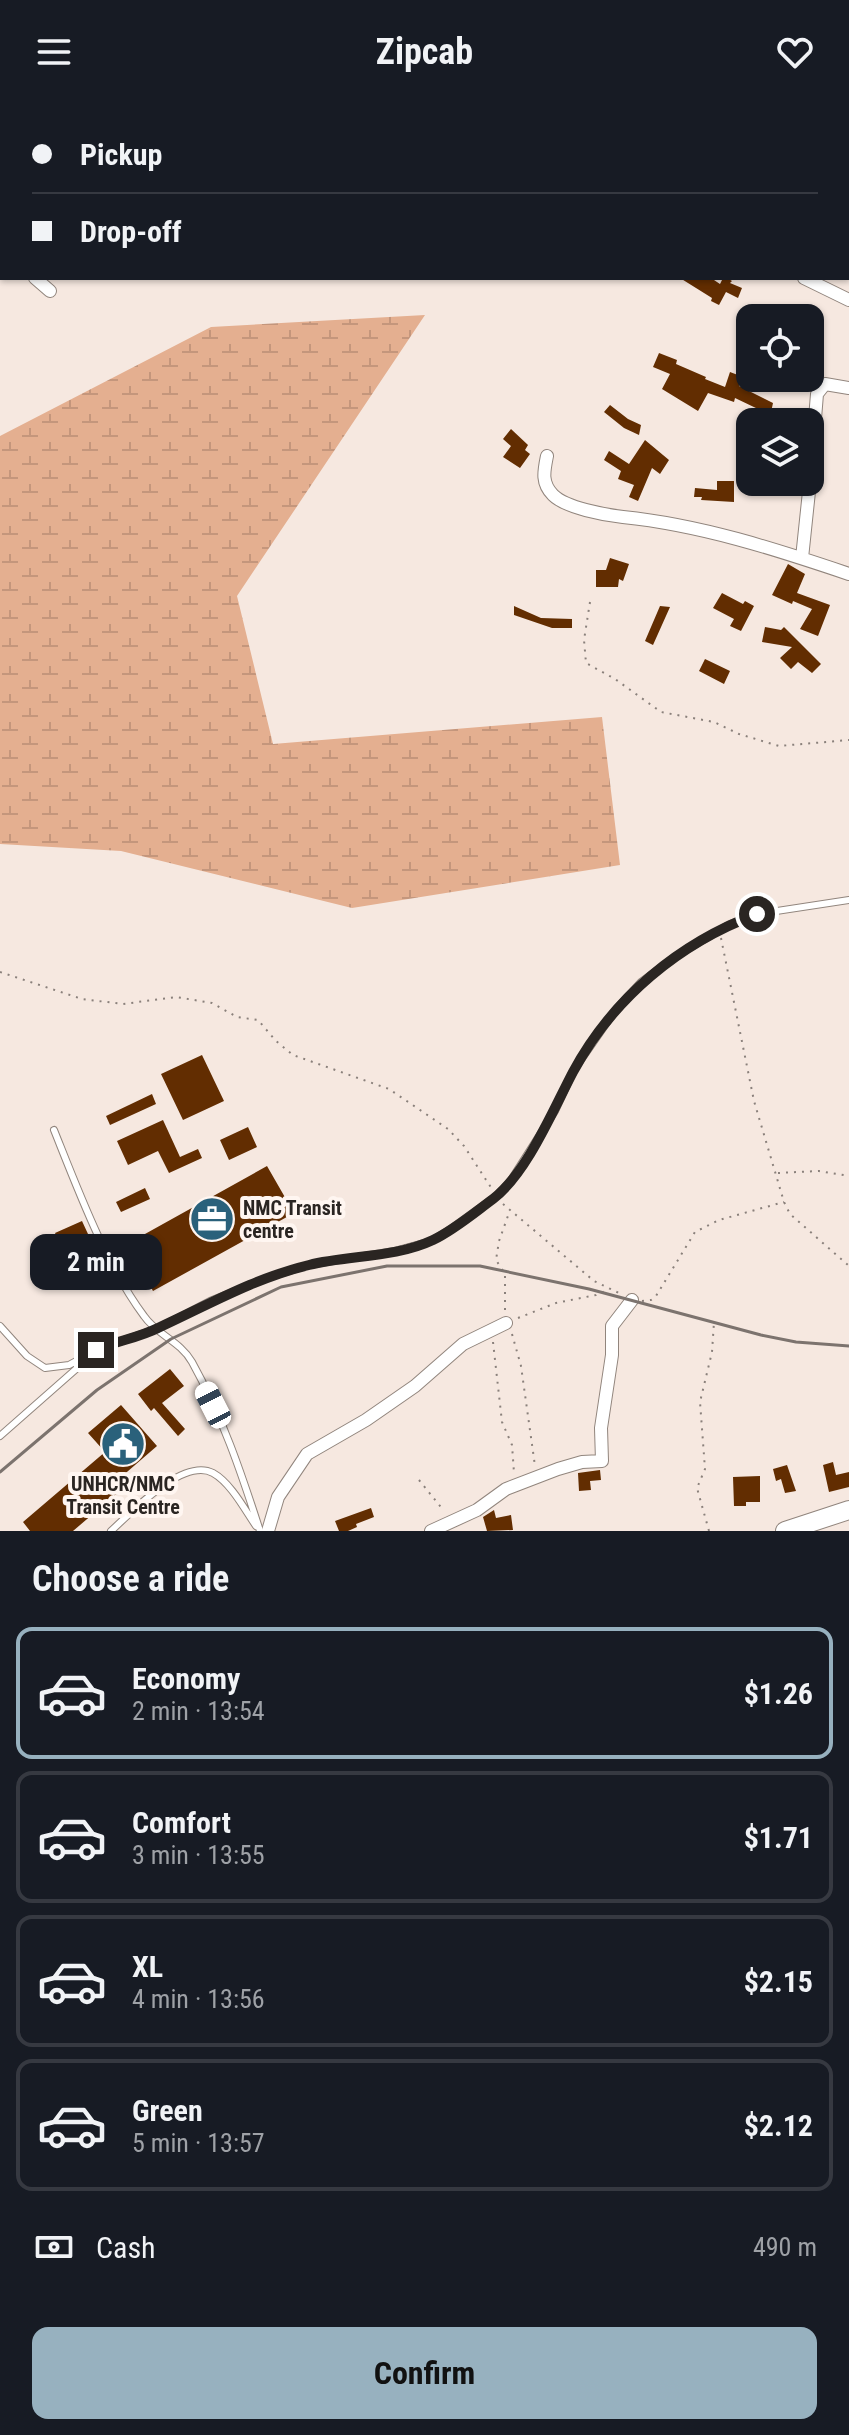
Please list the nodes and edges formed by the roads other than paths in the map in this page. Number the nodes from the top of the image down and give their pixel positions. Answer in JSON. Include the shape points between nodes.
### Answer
{"nodes":[{"id":1,"x":37,"y":280,"type":"edge"},
{"id":2,"x":808,"y":280,"type":"edge"},
{"id":3,"x":50,"y":291,"type":"dead end"},
{"id":4,"x":849,"y":300,"type":"edge"},
{"id":5,"x":849,"y":388,"type":"edge"},
{"id":6,"x":816,"y":408,"type":"edge"},
{"id":7,"x":547,"y":456,"type":"dead end"},
{"id":8,"x":808,"y":496,"type":"edge"},
{"id":9,"x":802,"y":558,"type":"junction"},
{"id":10,"x":849,"y":574,"type":"edge"},
{"id":11,"x":849,"y":900,"type":"edge"},
{"id":12,"x":54,"y":1130,"type":"dead end"},
{"id":13,"x":632,"y":1300,"type":"road end"},
{"id":14,"x":506,"y":1323,"type":"road end"},
{"id":15,"x":0,"y":1326,"type":"edge"},
{"id":16,"x":156,"y":1329,"type":"junction"},
{"id":17,"x":96,"y":1350,"type":"junction"},
{"id":18,"x":0,"y":1436,"type":"edge"},
{"id":19,"x":849,"y":1510,"type":"edge"},
{"id":20,"x":111,"y":1531,"type":"edge"},
{"id":21,"x":259,"y":1531,"type":"edge"},
{"id":22,"x":268,"y":1531,"type":"edge"},
{"id":23,"x":431,"y":1531,"type":"edge"},
{"id":24,"x":785,"y":1531,"type":"edge"}],
"edges":[{"from":1,"to":3,"type":"street"},
{"from":2,"to":4,"type":"street"},
{"from":5,"to":6,"type":"street","via":[[825,384]]},
{"from":7,"to":9,"type":"street","via":[[544,482],[566,503],[749,541]]},
{"from":8,"to":9,"type":"street"},
{"from":9,"to":10,"type":"street"},
{"from":11,"to":16,"type":"lane","via":[[757,914],[719,929],[641,982],[574,1070],[511,1180],[431,1241],[267,1278]]},
{"from":12,"to":16,"type":"lane","via":[[119,1274]]},
{"from":13,"to":23,"type":"street","via":[[612,1326],[602,1461],[582,1462],[536,1478]]},
{"from":14,"to":22,"type":"street","via":[[463,1344],[415,1386],[307,1454],[278,1497]]},
{"from":15,"to":17,"type":"lane","via":[[45,1368],[69,1365]]},
{"from":16,"to":17,"type":"lane"},
{"from":16,"to":21,"type":"lane","via":[[190,1359],[230,1440]]},
{"from":17,"to":18,"type":"lane"},
{"from":19,"to":24,"type":"main road"},
{"from":20,"to":21,"type":"lane","via":[[156,1492],[196,1470],[222,1480]]}]}
